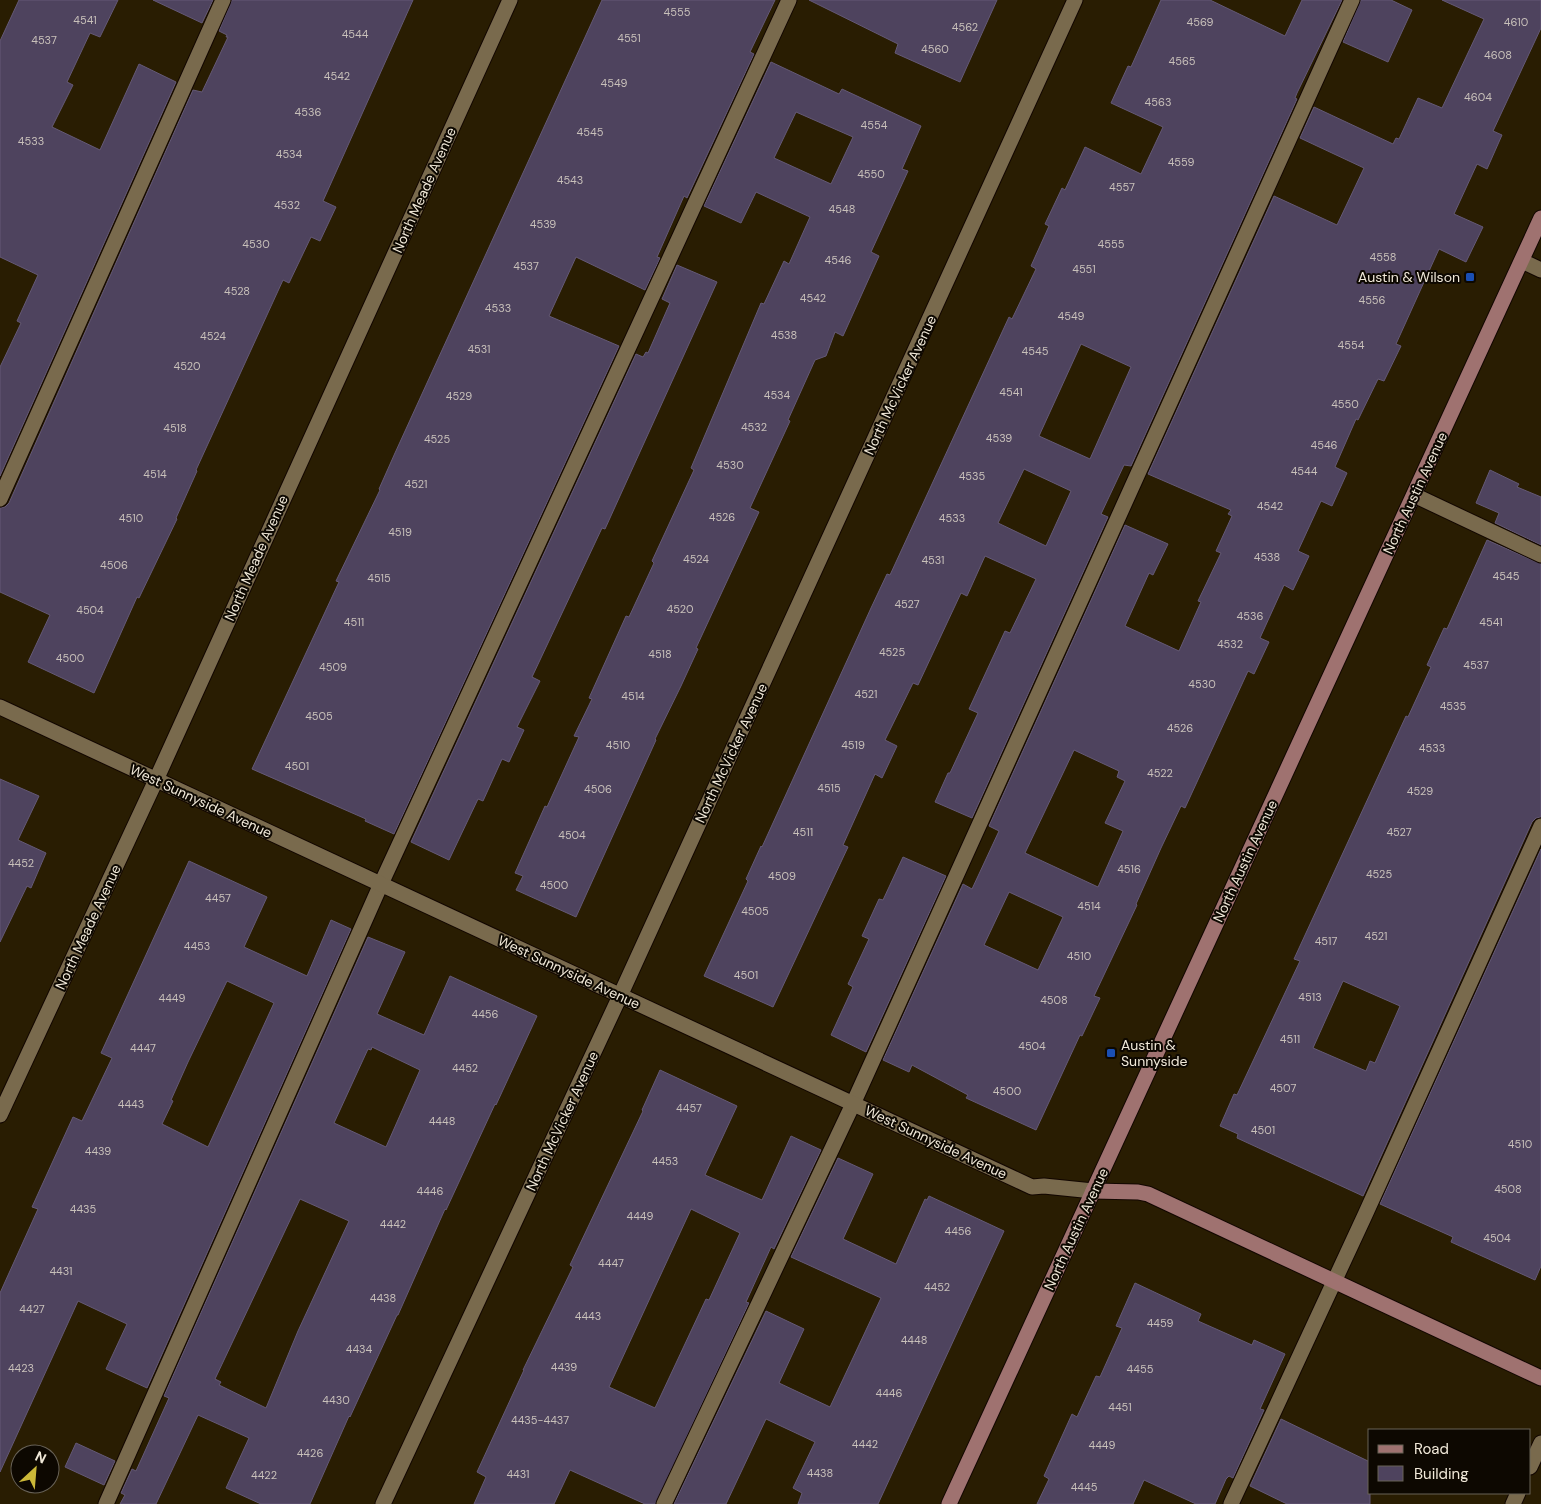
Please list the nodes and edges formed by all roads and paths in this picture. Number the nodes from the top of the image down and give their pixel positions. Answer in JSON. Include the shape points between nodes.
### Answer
{"nodes":[{"id":1,"x":223,"y":0,"type":"edge"},
{"id":2,"x":510,"y":0,"type":"edge"},
{"id":3,"x":788,"y":0,"type":"edge"},
{"id":4,"x":1075,"y":0,"type":"edge"},
{"id":5,"x":1352,"y":0,"type":"edge"},
{"id":6,"x":1541,"y":218,"type":"edge"},
{"id":7,"x":1522,"y":261,"type":"junction"},
{"id":8,"x":1541,"y":270,"type":"edge"},
{"id":9,"x":1414,"y":495,"type":"junction"},
{"id":10,"x":0,"y":499,"type":"edge"},
{"id":11,"x":1541,"y":555,"type":"edge"},
{"id":12,"x":0,"y":708,"type":"edge"},
{"id":13,"x":156,"y":780,"type":"junction"},
{"id":14,"x":1541,"y":826,"type":"edge"},
{"id":15,"x":381,"y":884,"type":"junction"},
{"id":16,"x":620,"y":996,"type":"junction"},
{"id":17,"x":853,"y":1104,"type":"junction"},
{"id":18,"x":0,"y":1115,"type":"edge"},
{"id":19,"x":1093,"y":1191,"type":"junction"},
{"id":20,"x":1334,"y":1281,"type":"junction"},
{"id":21,"x":1541,"y":1378,"type":"edge"},
{"id":22,"x":1541,"y":1443,"type":"edge"},
{"id":23,"x":1531,"y":1465,"type":"edge"},
{"id":24,"x":106,"y":1504,"type":"edge"},
{"id":25,"x":383,"y":1504,"type":"edge"},
{"id":26,"x":664,"y":1504,"type":"edge"},
{"id":27,"x":949,"y":1504,"type":"edge"},
{"id":28,"x":1231,"y":1504,"type":"edge"}],
"edges":[{"from":1,"to":10,"type":"street"},
{"from":2,"to":13,"type":"street","name":"North Meade Avenue"},
{"from":3,"to":15,"type":"street"},
{"from":4,"to":16,"type":"street","name":"North McVicker Avenue"},
{"from":5,"to":17,"type":"street"},
{"from":6,"to":7,"type":"street","name":"North Austin Avenue"},
{"from":7,"to":8,"type":"street"},
{"from":7,"to":9,"type":"street","name":"North Austin Avenue"},
{"from":9,"to":11,"type":"street"},
{"from":9,"to":19,"type":"street","name":"North Austin Avenue"},
{"from":12,"to":13,"type":"street","name":"West Sunnyside Avenue"},
{"from":13,"to":15,"type":"street","name":"West Sunnyside Avenue"},
{"from":13,"to":18,"type":"street","name":"North Meade Avenue"},
{"from":14,"to":20,"type":"street"},
{"from":15,"to":16,"type":"street","name":"West Sunnyside Avenue"},
{"from":15,"to":24,"type":"street"},
{"from":16,"to":17,"type":"street","name":"West Sunnyside Avenue"},
{"from":16,"to":25,"type":"street","name":"North McVicker Avenue"},
{"from":17,"to":19,"type":"street","name":"West Sunnyside Avenue","via":[[1032,1187]]},
{"from":17,"to":26,"type":"street"},
{"from":19,"to":20,"type":"street","name":"West Sunnyside Avenue","via":[[1148,1194]]},
{"from":19,"to":27,"type":"street","name":"North Austin Avenue"},
{"from":20,"to":21,"type":"street","name":"West Sunnyside Avenue"},
{"from":20,"to":28,"type":"street"},
{"from":22,"to":23,"type":"street"}]}
